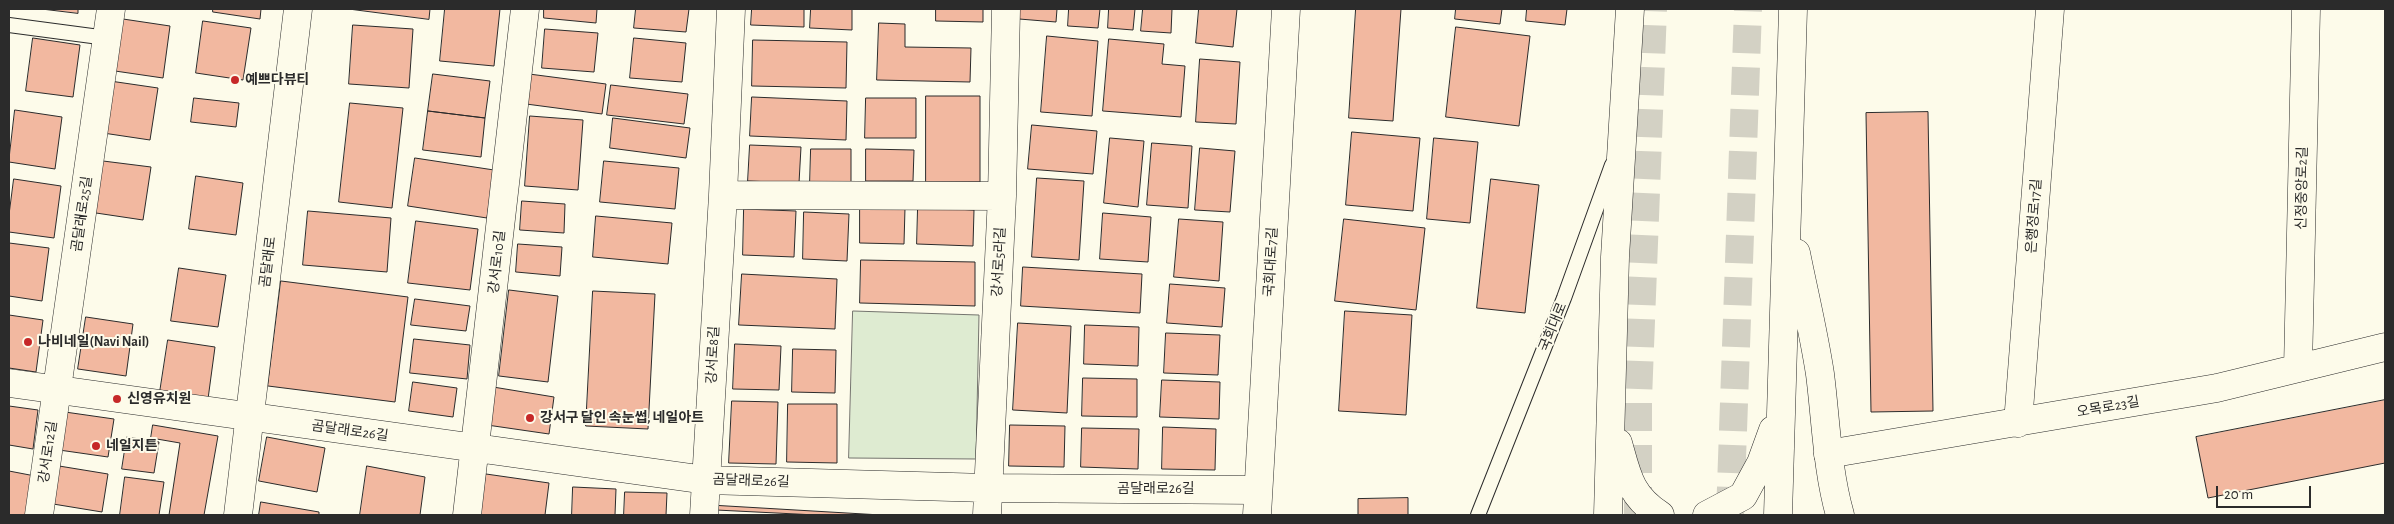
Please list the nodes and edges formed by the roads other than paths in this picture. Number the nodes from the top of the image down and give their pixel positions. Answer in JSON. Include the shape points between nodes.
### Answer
{"nodes":[{"id":1,"x":111,"y":9,"type":"edge"},
{"id":2,"x":298,"y":9,"type":"edge"},
{"id":3,"x":525,"y":9,"type":"edge"},
{"id":4,"x":731,"y":9,"type":"edge"},
{"id":5,"x":1006,"y":9,"type":"edge"},
{"id":6,"x":1286,"y":9,"type":"edge"},
{"id":7,"x":1630,"y":9,"type":"edge"},
{"id":8,"x":1793,"y":9,"type":"edge"},
{"id":9,"x":2050,"y":9,"type":"edge"},
{"id":10,"x":2306,"y":9,"type":"edge"},
{"id":11,"x":9,"y":25,"type":"edge"},
{"id":12,"x":106,"y":38,"type":"junction"},
{"id":13,"x":1622,"y":136,"type":"junction"},
{"id":14,"x":723,"y":195,"type":"junction"},
{"id":15,"x":1002,"y":196,"type":"junction"},
{"id":16,"x":1786,"y":202,"type":"junction"},
{"id":17,"x":2385,"y":347,"type":"edge"},
{"id":18,"x":2298,"y":368,"type":"junction"},
{"id":19,"x":9,"y":383,"type":"edge"},
{"id":20,"x":57,"y":390,"type":"junction"},
{"id":21,"x":1781,"y":411,"type":"junction"},
{"id":22,"x":1611,"y":415,"type":"junction"},
{"id":23,"x":249,"y":417,"type":"junction"},
{"id":24,"x":2018,"y":423,"type":"junction"},
{"id":25,"x":476,"y":448,"type":"junction"},
{"id":26,"x":1828,"y":454,"type":"junction"},
{"id":27,"x":706,"y":480,"type":"junction"},
{"id":28,"x":987,"y":488,"type":"junction"},
{"id":29,"x":1257,"y":503,"type":"edge"},
{"id":30,"x":39,"y":515,"type":"edge"},
{"id":31,"x":238,"y":515,"type":"edge"},
{"id":32,"x":467,"y":515,"type":"edge"},
{"id":33,"x":704,"y":515,"type":"edge"},
{"id":34,"x":987,"y":515,"type":"edge"},
{"id":35,"x":1478,"y":515,"type":"edge"},
{"id":36,"x":1608,"y":515,"type":"edge"},
{"id":37,"x":1660,"y":515,"type":"edge"},
{"id":38,"x":1707,"y":515,"type":"edge"},
{"id":39,"x":1778,"y":515,"type":"edge"},
{"id":40,"x":1840,"y":515,"type":"edge"}],
"edges":[{"from":1,"to":12,"type":"street","name":"곰달래로25길"},
{"from":2,"to":23,"type":"street","name":"곰달래로"},
{"from":3,"to":25,"type":"street","name":"강서로10길"},
{"from":4,"to":14,"type":"street","name":"강서로8길"},
{"from":5,"to":15,"type":"street","name":"강서로5라길"},
{"from":6,"to":29,"type":"street","name":"국회대로7길"},
{"from":7,"to":13,"type":"street"},
{"from":8,"to":16,"type":"street"},
{"from":9,"to":24,"type":"street","name":"은행정로17길"},
{"from":10,"to":18,"type":"street","name":"신정중앙로2길"},
{"from":11,"to":12,"type":"lane"},
{"from":12,"to":20,"type":"street","name":"곰달래로25길"},
{"from":13,"to":22,"type":"street"},
{"from":13,"to":35,"type":"lane","name":"국회대로","via":[[1564,298]]},
{"from":14,"to":15,"type":"street"},
{"from":14,"to":27,"type":"street","name":"강서로8길"},
{"from":15,"to":28,"type":"street","name":"강서로5라길"},
{"from":16,"to":21,"type":"street"},
{"from":16,"to":26,"type":"street","via":[[1820,374]]},
{"from":17,"to":18,"type":"street","name":"오목로23길"},
{"from":18,"to":24,"type":"street","name":"오목로23길","via":[[2217,388]]},
{"from":19,"to":20,"type":"street"},
{"from":20,"to":23,"type":"street"},
{"from":20,"to":30,"type":"street","name":"강서로12길"},
{"from":21,"to":38,"type":"street","via":[[1761,463],[1743,496]]},
{"from":21,"to":39,"type":"street"},
{"from":22,"to":36,"type":"street"},
{"from":22,"to":37,"type":"street","via":[[1630,484],[1645,506]]},
{"from":23,"to":25,"type":"street","name":"곰달래로26길"},
{"from":23,"to":31,"type":"street","name":"곰달래로"},
{"from":24,"to":26,"type":"street","name":"오목로23길"},
{"from":25,"to":27,"type":"street","name":"곰달래로26길"},
{"from":25,"to":32,"type":"street","name":"강서로10길"},
{"from":26,"to":40,"type":"street"},
{"from":27,"to":28,"type":"street","name":"곰달래로26길"},
{"from":27,"to":33,"type":"street","name":"강서로8길"},
{"from":28,"to":29,"type":"street","name":"곰달래로26길"},
{"from":28,"to":34,"type":"street","name":"강서로5라길"}]}
